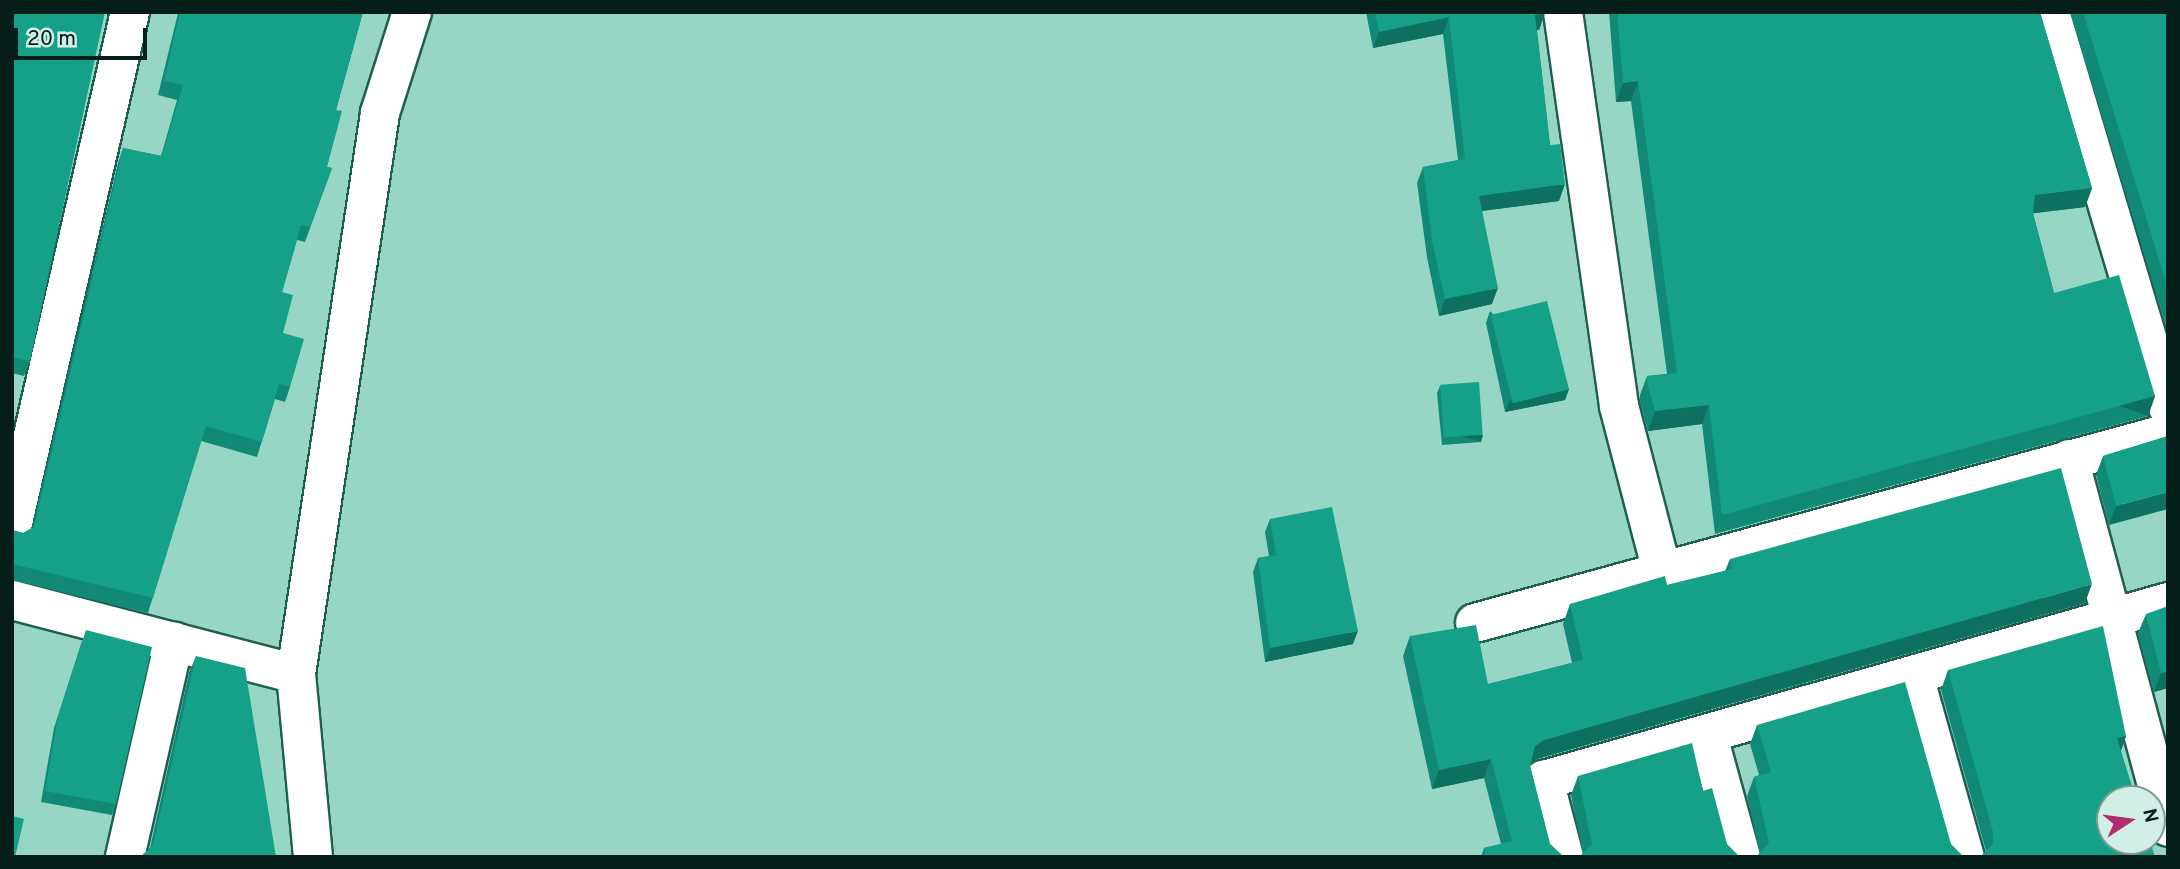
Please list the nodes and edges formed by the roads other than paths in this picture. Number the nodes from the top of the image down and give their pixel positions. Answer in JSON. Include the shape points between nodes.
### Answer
{"nodes":[{"id":1,"x":130,"y":12,"type":"edge"},
{"id":2,"x":412,"y":12,"type":"edge"},
{"id":3,"x":1563,"y":12,"type":"edge"},
{"id":4,"x":2050,"y":12,"type":"edge"},
{"id":5,"x":2168,"y":407,"type":"edge"},
{"id":6,"x":2168,"y":433,"type":"edge"},
{"id":7,"x":2069,"y":459,"type":"junction"},
{"id":8,"x":12,"y":527,"type":"edge"},
{"id":9,"x":1662,"y":570,"type":"junction"},
{"id":10,"x":12,"y":600,"type":"edge"},
{"id":11,"x":2168,"y":602,"type":"edge"},
{"id":12,"x":2108,"y":616,"type":"junction"},
{"id":13,"x":1475,"y":622,"type":"edge"},
{"id":14,"x":174,"y":642,"type":"junction"},
{"id":15,"x":296,"y":674,"type":"junction"},
{"id":16,"x":1914,"y":676,"type":"junction"},
{"id":17,"x":1708,"y":736,"type":"junction"},
{"id":18,"x":2168,"y":827,"type":"edge"},
{"id":19,"x":125,"y":857,"type":"edge"},
{"id":20,"x":313,"y":857,"type":"edge"},
{"id":21,"x":1564,"y":857,"type":"edge"},
{"id":22,"x":1741,"y":857,"type":"edge"},
{"id":23,"x":1965,"y":857,"type":"edge"}],
"edges":[{"from":1,"to":8,"type":"street"},
{"from":2,"to":15,"type":"street","via":[[380,113]]},
{"from":3,"to":9,"type":"street","via":[[1619,406]]},
{"from":4,"to":5,"type":"street"},
{"from":6,"to":7,"type":"street"},
{"from":7,"to":9,"type":"street"},
{"from":7,"to":12,"type":"street"},
{"from":9,"to":13,"type":"street"},
{"from":10,"to":14,"type":"street"},
{"from":11,"to":12,"type":"street"},
{"from":12,"to":16,"type":"street"},
{"from":12,"to":18,"type":"street"},
{"from":14,"to":15,"type":"street"},
{"from":14,"to":19,"type":"street"},
{"from":15,"to":20,"type":"street"},
{"from":16,"to":17,"type":"street"},
{"from":16,"to":23,"type":"street"},
{"from":17,"to":21,"type":"street","via":[[1544,780]]},
{"from":17,"to":22,"type":"street"}]}
